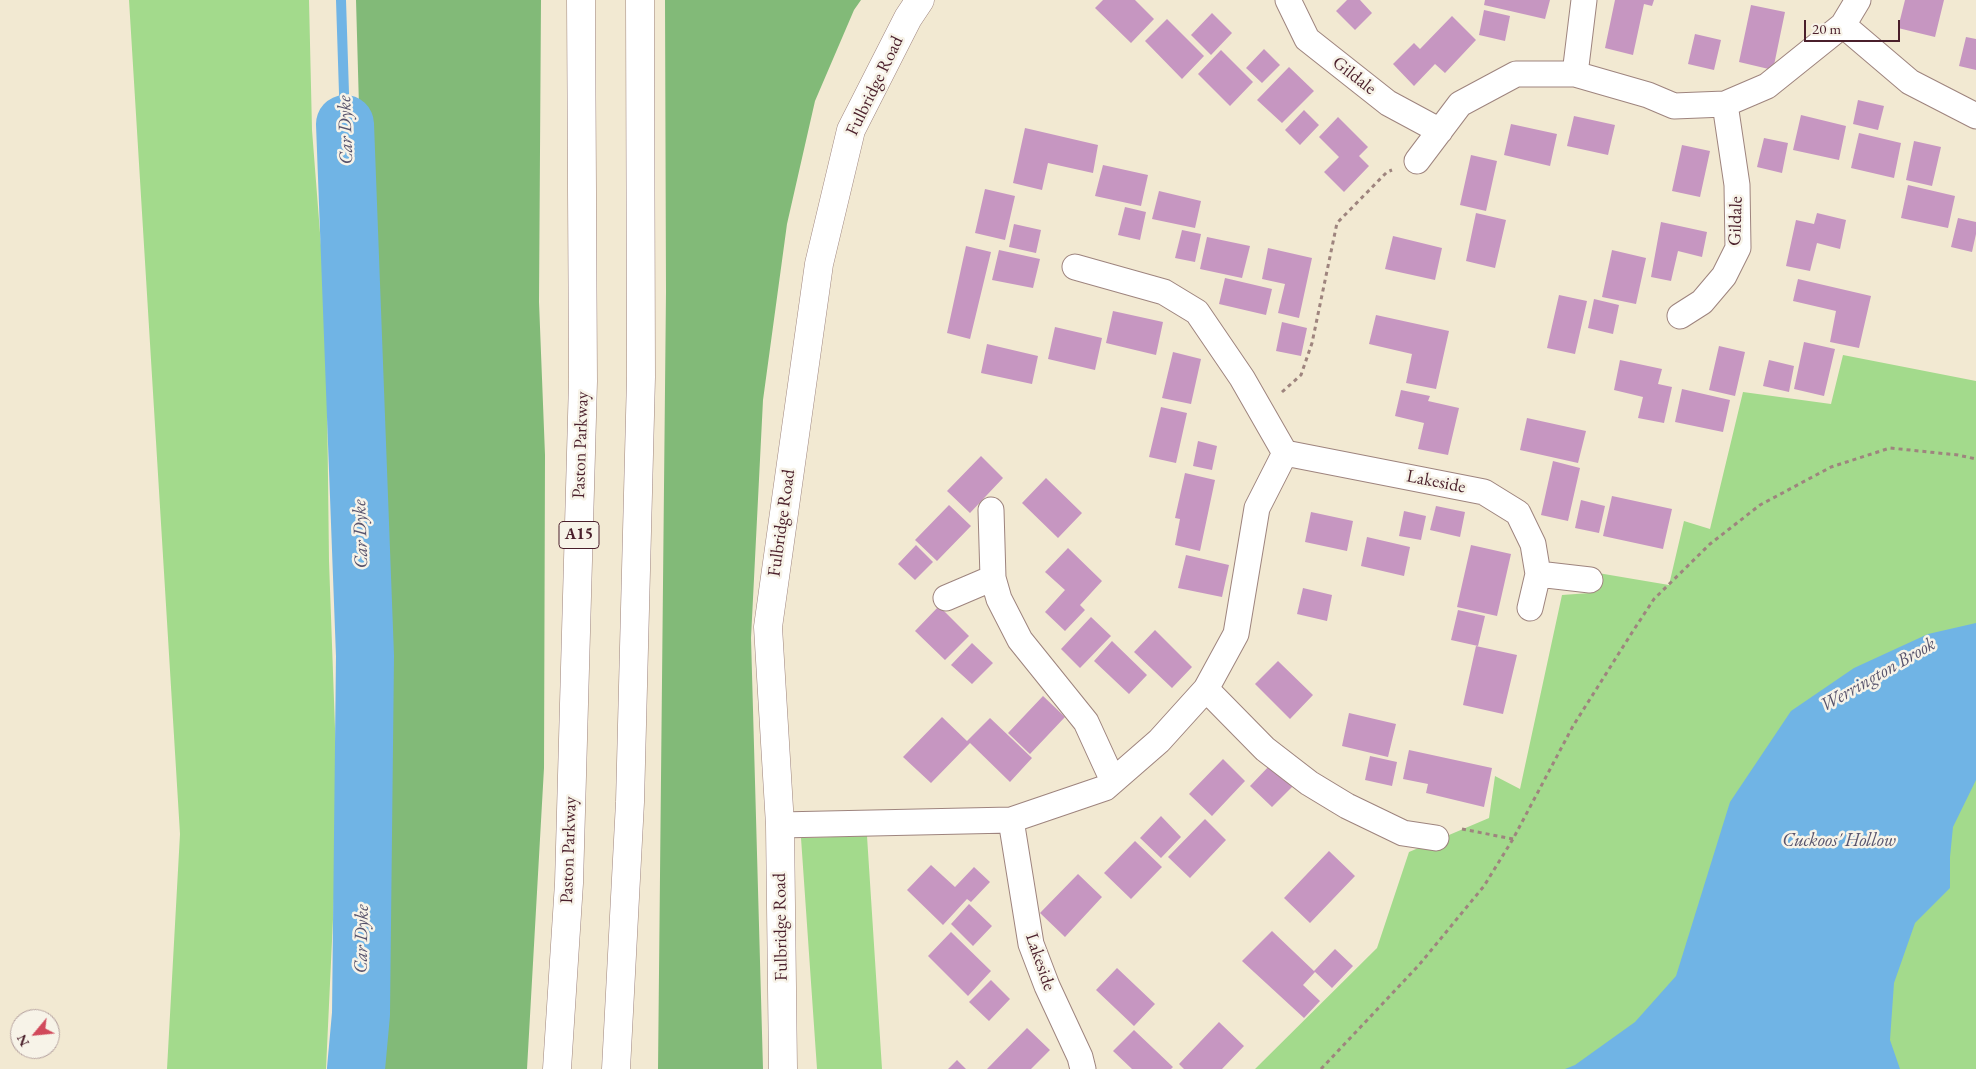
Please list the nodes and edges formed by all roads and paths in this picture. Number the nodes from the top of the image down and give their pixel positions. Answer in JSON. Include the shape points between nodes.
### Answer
{"nodes":[{"id":1,"x":582,"y":0,"type":"edge"},
{"id":2,"x":640,"y":0,"type":"edge"},
{"id":3,"x":920,"y":0,"type":"edge"},
{"id":4,"x":1288,"y":0,"type":"edge"},
{"id":5,"x":1584,"y":0,"type":"edge"},
{"id":6,"x":1858,"y":0,"type":"edge"},
{"id":7,"x":1842,"y":25,"type":"junction"},
{"id":8,"x":1574,"y":74,"type":"junction"},
{"id":9,"x":1725,"y":104,"type":"junction"},
{"id":10,"x":1976,"y":116,"type":"edge"},
{"id":11,"x":1440,"y":131,"type":"junction"},
{"id":12,"x":1417,"y":161,"type":"joint"},
{"id":13,"x":1075,"y":267,"type":"dead end"},
{"id":14,"x":1680,"y":316,"type":"dead end"},
{"id":15,"x":1261,"y":411,"type":"junction"},
{"id":16,"x":1285,"y":453,"type":"junction"},
{"id":17,"x":1976,"y":459,"type":"edge"},
{"id":18,"x":991,"y":510,"type":"dead end"},
{"id":19,"x":1538,"y":574,"type":"junction"},
{"id":20,"x":993,"y":578,"type":"junction"},
{"id":21,"x":1590,"y":580,"type":"dead end"},
{"id":22,"x":946,"y":598,"type":"dead end"},
{"id":23,"x":1530,"y":608,"type":"dead end"},
{"id":24,"x":1206,"y":689,"type":"junction"},
{"id":25,"x":1113,"y":781,"type":"junction"},
{"id":26,"x":1011,"y":820,"type":"junction"},
{"id":27,"x":780,"y":825,"type":"junction"},
{"id":28,"x":1436,"y":838,"type":"joint"},
{"id":29,"x":1513,"y":839,"type":"junction"},
{"id":30,"x":557,"y":1069,"type":"edge"},
{"id":31,"x":616,"y":1069,"type":"edge"},
{"id":32,"x":783,"y":1069,"type":"edge"},
{"id":33,"x":1083,"y":1069,"type":"edge"},
{"id":34,"x":1321,"y":1069,"type":"edge"}],
"edges":[{"from":1,"to":30,"type":"main road","name":"Paston Parkway","number":"A15","via":[[583,381],[569,883]]},
{"from":2,"to":31,"type":"main road","via":[[641,377],[630,802]]},
{"from":3,"to":27,"type":"main road","name":"Fulbridge Road","via":[[851,130],[819,264],[768,627]]},
{"from":4,"to":11,"type":"street","name":"Gildale","via":[[1307,39],[1388,103]]},
{"from":5,"to":8,"type":"street"},
{"from":6,"to":7,"type":"street"},
{"from":7,"to":9,"type":"street","via":[[1767,86]]},
{"from":7,"to":10,"type":"street","via":[[1910,82]]},
{"from":8,"to":9,"type":"street","via":[[1648,95],[1674,106]]},
{"from":8,"to":11,"type":"street","via":[[1516,74],[1460,104]]},
{"from":9,"to":14,"type":"street","name":"Gildale","via":[[1737,185],[1738,248],[1714,289],[1702,302]]},
{"from":11,"to":12,"type":"street"},
{"from":12,"to":15,"type":"path","via":[[1387,172],[1337,223],[1312,343],[1301,375]]},
{"from":13,"to":15,"type":"street","via":[[1164,292],[1197,312]]},
{"from":15,"to":16,"type":"street"},
{"from":16,"to":19,"type":"street","name":"Lakeside","via":[[1484,492],[1518,513],[1533,544]]},
{"from":16,"to":24,"type":"street","via":[[1257,508],[1236,634]]},
{"from":17,"to":29,"type":"path","via":[[1890,448],[1831,467],[1784,492],[1760,505],[1710,544],[1654,599],[1573,726]]},
{"from":18,"to":20,"type":"street"},
{"from":19,"to":21,"type":"street"},
{"from":19,"to":23,"type":"street","name":"Lakeside"},
{"from":20,"to":22,"type":"street"},
{"from":20,"to":25,"type":"street","via":[[999,599],[1020,640],[1086,722]]},
{"from":24,"to":25,"type":"street","via":[[1159,741]]},
{"from":24,"to":28,"type":"street","via":[[1265,749],[1309,783],[1403,833]]},
{"from":25,"to":26,"type":"street","via":[[1105,788]]},
{"from":26,"to":27,"type":"street"},
{"from":26,"to":33,"type":"street","name":"Lakeside","via":[[1031,944]]},
{"from":27,"to":32,"type":"main road","name":"Fulbridge Road"},
{"from":28,"to":29,"type":"path","via":[[1450,827]]},
{"from":29,"to":34,"type":"path","via":[[1484,886],[1419,965]]}]}
